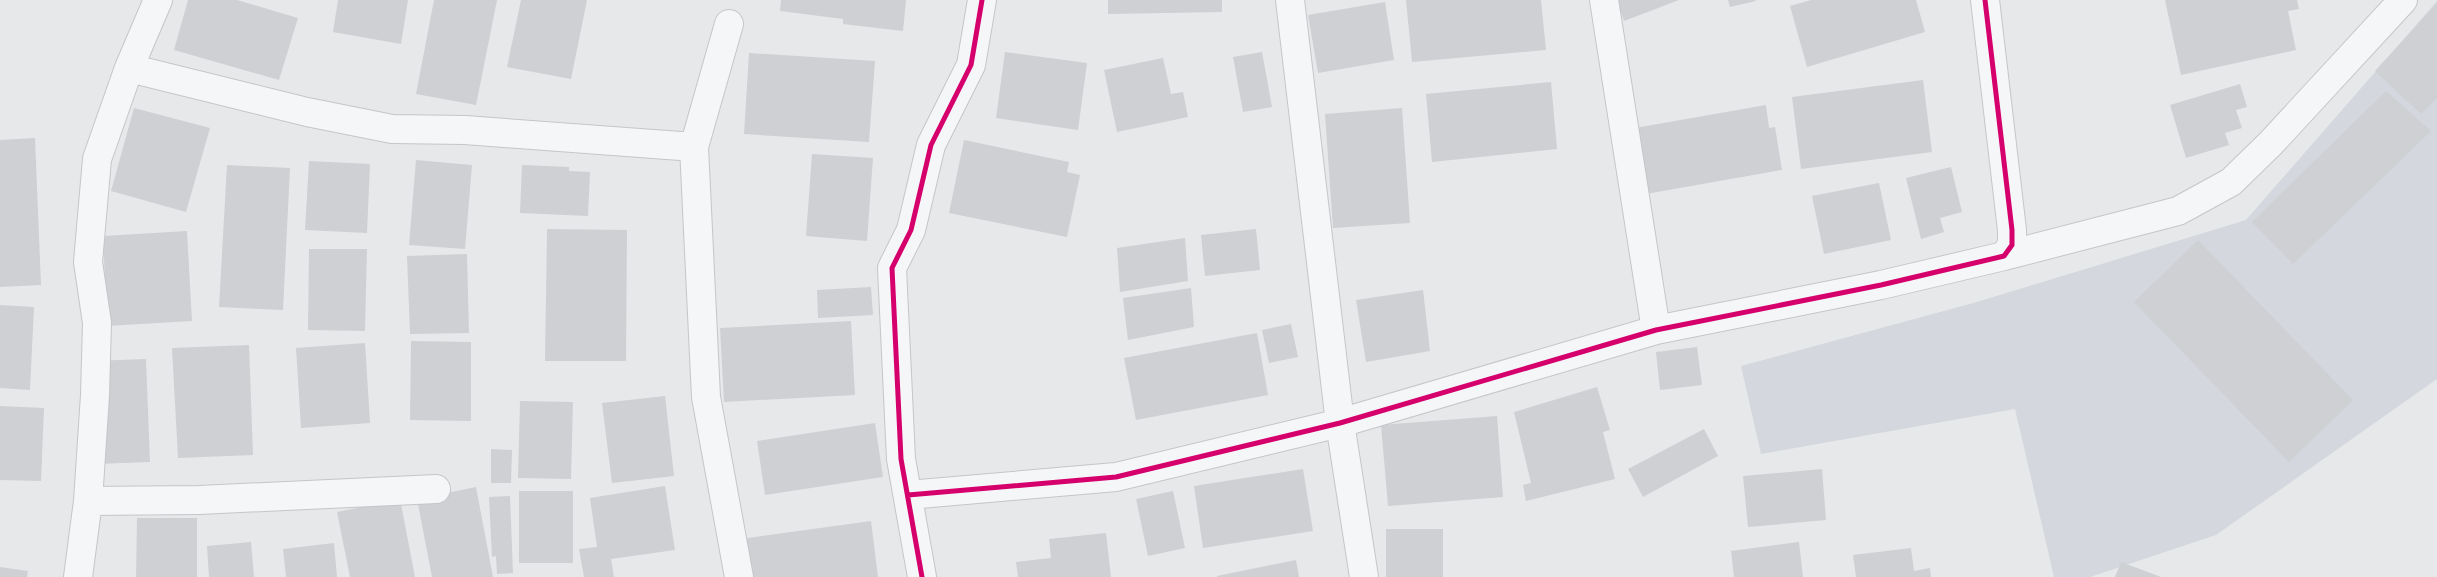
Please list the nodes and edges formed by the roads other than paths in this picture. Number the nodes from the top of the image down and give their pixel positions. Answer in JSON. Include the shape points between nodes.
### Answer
{"nodes":[{"id":1,"x":158,"y":0,"type":"edge"},
{"id":2,"x":982,"y":0,"type":"edge"},
{"id":3,"x":1290,"y":0,"type":"edge"},
{"id":4,"x":1604,"y":0,"type":"edge"},
{"id":5,"x":1985,"y":0,"type":"edge"},
{"id":6,"x":2403,"y":0,"type":"edge"},
{"id":7,"x":729,"y":24,"type":"dead end"},
{"id":8,"x":129,"y":68,"type":"junction"},
{"id":9,"x":694,"y":147,"type":"junction"},
{"id":10,"x":2004,"y":256,"type":"junction"},
{"id":11,"x":1656,"y":330,"type":"junction"},
{"id":12,"x":1340,"y":423,"type":"junction"},
{"id":13,"x":436,"y":489,"type":"dead end"},
{"id":14,"x":908,"y":495,"type":"junction"},
{"id":15,"x":88,"y":501,"type":"junction"},
{"id":16,"x":78,"y":577,"type":"edge"},
{"id":17,"x":739,"y":577,"type":"edge"},
{"id":18,"x":922,"y":577,"type":"edge"},
{"id":19,"x":1364,"y":577,"type":"edge"}],
"edges":[{"from":1,"to":8,"type":"street"},
{"from":2,"to":14,"type":"street","via":[[971,65],[931,145],[911,230],[892,268],[900,459]]},
{"from":3,"to":12,"type":"street"},
{"from":4,"to":11,"type":"street"},
{"from":5,"to":10,"type":"street","via":[[2012,230],[2012,245]]},
{"from":6,"to":10,"type":"street","via":[[2272,143],[2231,182],[2178,211]]},
{"from":7,"to":9,"type":"street"},
{"from":8,"to":9,"type":"street","via":[[307,112],[392,129],[465,130]]},
{"from":8,"to":15,"type":"street","via":[[97,159],[88,262],[97,323]]},
{"from":9,"to":17,"type":"street","via":[[706,396]]},
{"from":10,"to":11,"type":"street","via":[[1881,285]]},
{"from":11,"to":12,"type":"street"},
{"from":12,"to":14,"type":"street","via":[[1116,477]]},
{"from":12,"to":19,"type":"street"},
{"from":13,"to":15,"type":"street","via":[[199,500]]},
{"from":14,"to":18,"type":"street"},
{"from":15,"to":16,"type":"street"}]}
